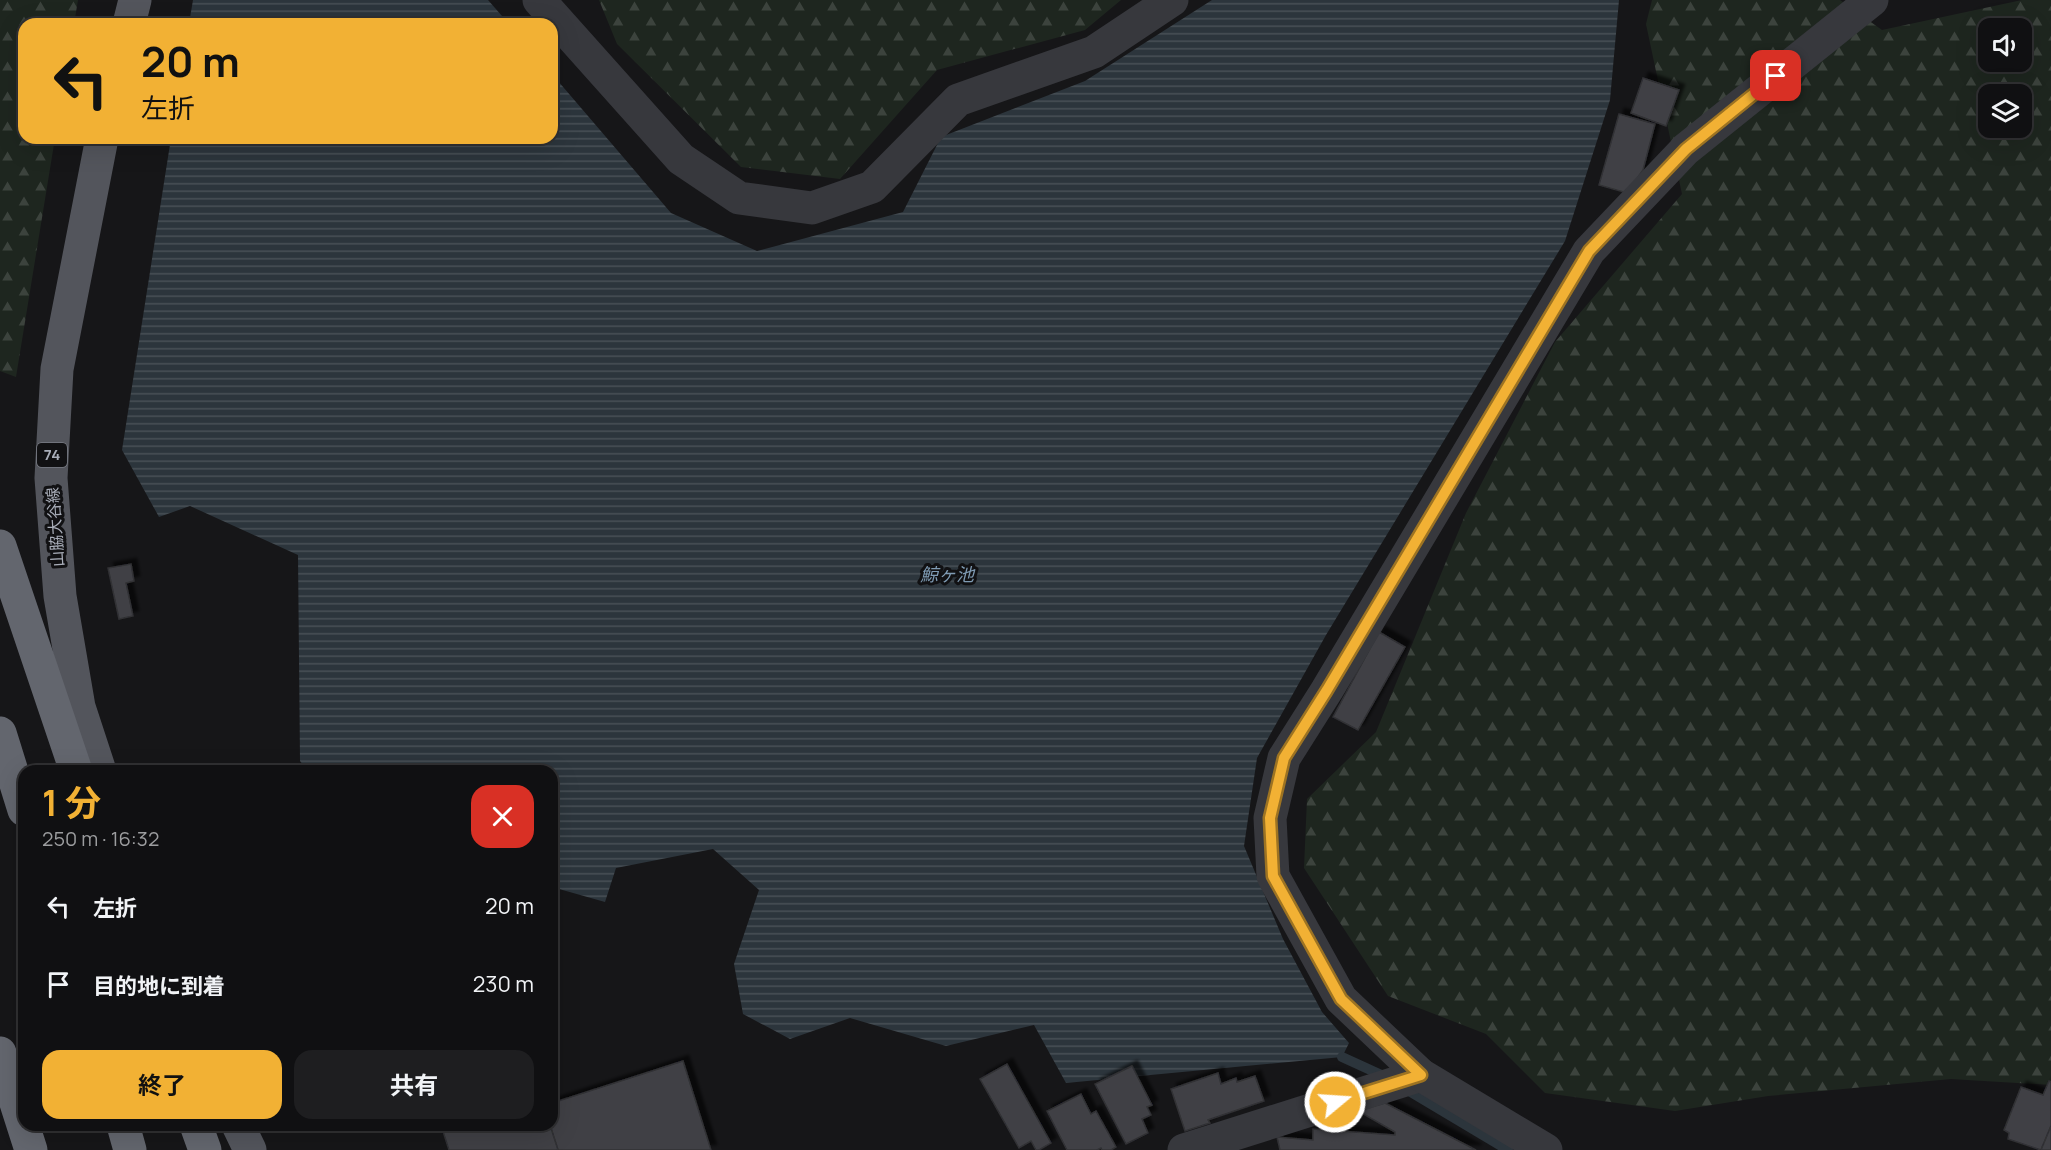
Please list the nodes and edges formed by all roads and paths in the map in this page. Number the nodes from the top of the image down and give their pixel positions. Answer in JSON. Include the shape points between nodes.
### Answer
{"nodes":[{"id":1,"x":135,"y":0,"type":"edge"},
{"id":2,"x":539,"y":0,"type":"edge"},
{"id":3,"x":1172,"y":0,"type":"edge"},
{"id":4,"x":1872,"y":0,"type":"edge"},
{"id":5,"x":130,"y":18,"type":"edge"},
{"id":6,"x":555,"y":18,"type":"edge"},
{"id":7,"x":558,"y":21,"type":"edge"},
{"id":8,"x":101,"y":144,"type":"edge"},
{"id":9,"x":0,"y":546,"type":"edge"},
{"id":10,"x":0,"y":734,"type":"edge"},
{"id":11,"x":74,"y":765,"type":"edge"},
{"id":12,"x":98,"y":765,"type":"edge"},
{"id":13,"x":18,"y":791,"type":"edge"},
{"id":14,"x":0,"y":1053,"type":"edge"},
{"id":15,"x":1421,"y":1075,"type":"junction"},
{"id":16,"x":18,"y":1109,"type":"edge"},
{"id":17,"x":25,"y":1131,"type":"edge"},
{"id":18,"x":125,"y":1131,"type":"edge"},
{"id":19,"x":198,"y":1131,"type":"edge"},
{"id":20,"x":241,"y":1131,"type":"edge"},
{"id":21,"x":31,"y":1150,"type":"edge"},
{"id":22,"x":130,"y":1150,"type":"edge"},
{"id":23,"x":205,"y":1150,"type":"edge"},
{"id":24,"x":250,"y":1150,"type":"edge"},
{"id":25,"x":1184,"y":1150,"type":"edge"},
{"id":26,"x":1546,"y":1150,"type":"edge"}],
"edges":[{"from":1,"to":5,"type":"main road"},
{"from":2,"to":6,"type":"street"},
{"from":3,"to":7,"type":"street","via":[[1094,52],[958,100],[872,187],[812,208],[739,198],[681,159]]},
{"from":4,"to":15,"type":"street","via":[[1686,149],[1589,251],[1284,758],[1270,818],[1273,876],[1341,999]]},
{"from":8,"to":12,"type":"main road","name":"山脇大谷線","number":"74","via":[[57,369],[51,478],[60,596],[79,707]]},
{"from":9,"to":11,"type":"highway"},
{"from":10,"to":13,"type":"highway"},
{"from":14,"to":16,"type":"highway"},
{"from":15,"to":25,"type":"street"},
{"from":15,"to":26,"type":"street"},
{"from":17,"to":21,"type":"highway"},
{"from":18,"to":22,"type":"highway"},
{"from":19,"to":23,"type":"highway"},
{"from":20,"to":24,"type":"main road"}]}
